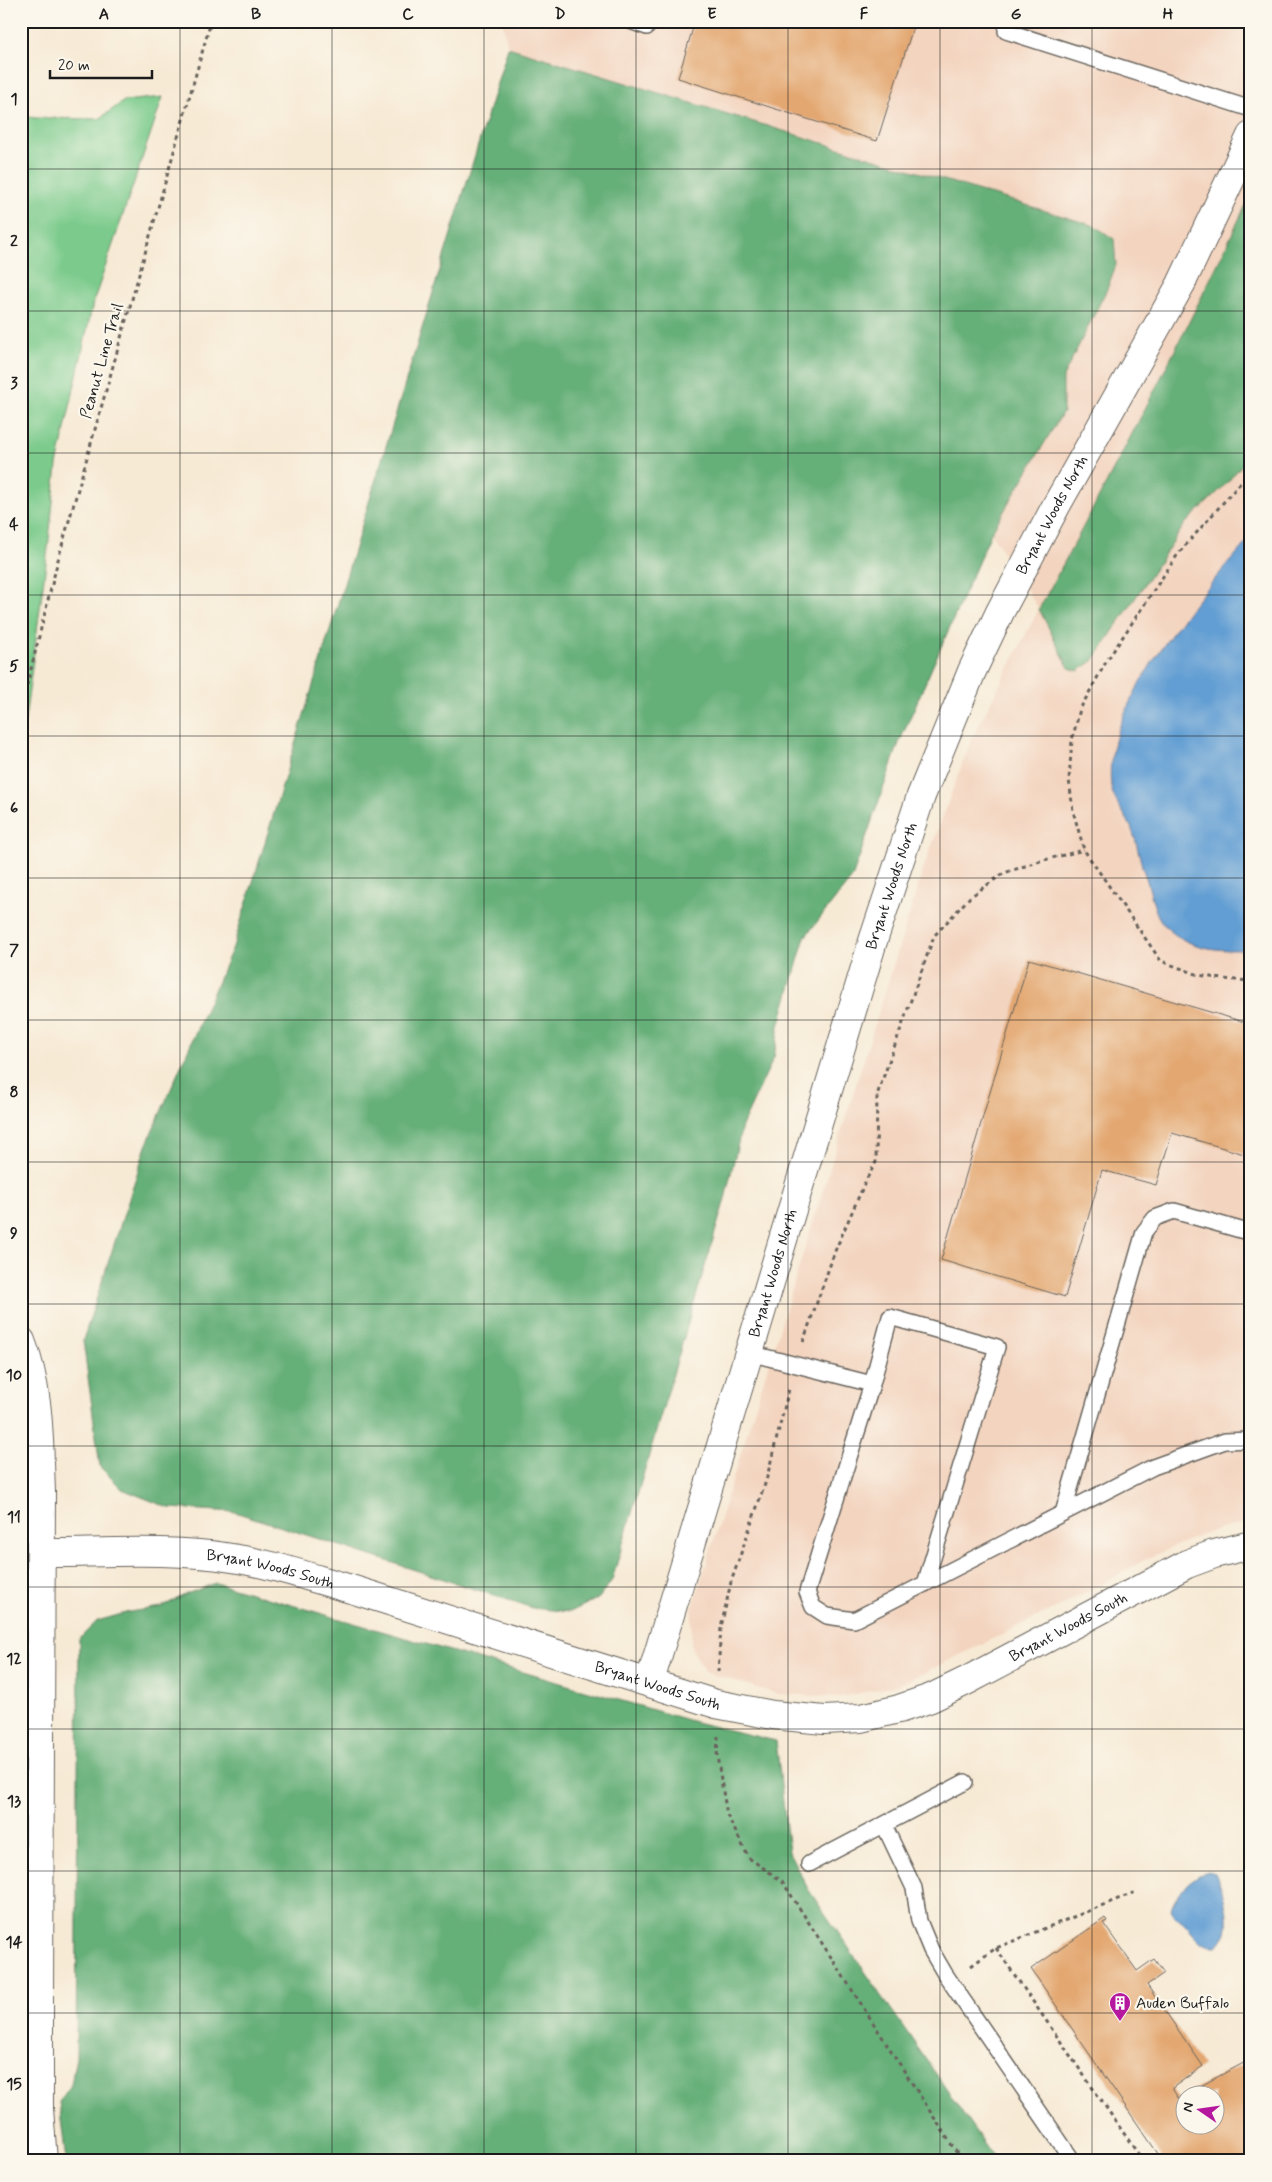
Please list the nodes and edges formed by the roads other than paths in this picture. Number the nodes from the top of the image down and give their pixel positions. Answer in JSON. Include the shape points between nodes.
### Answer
{"nodes":[{"id":1,"x":630,"y":21,"type":"edge"},
{"id":2,"x":649,"y":21,"type":"edge"},
{"id":3,"x":1009,"y":21,"type":"edge"},
{"id":4,"x":1251,"y":109,"type":"edge"},
{"id":5,"x":1251,"y":136,"type":"edge"},
{"id":6,"x":1251,"y":1233,"type":"edge"},
{"id":7,"x":21,"y":1340,"type":"edge"},
{"id":8,"x":749,"y":1353,"type":"junction"},
{"id":9,"x":872,"y":1384,"type":"junction"},
{"id":10,"x":1251,"y":1440,"type":"edge"},
{"id":11,"x":1063,"y":1513,"type":"junction"},
{"id":12,"x":1251,"y":1545,"type":"edge"},
{"id":13,"x":41,"y":1553,"type":"junction"},
{"id":14,"x":925,"y":1584,"type":"junction"},
{"id":15,"x":650,"y":1681,"type":"junction"},
{"id":16,"x":965,"y":1782,"type":"dead end"},
{"id":17,"x":884,"y":1825,"type":"junction"},
{"id":18,"x":809,"y":1864,"type":"dead end"},
{"id":19,"x":43,"y":2161,"type":"edge"},
{"id":20,"x":1073,"y":2161,"type":"edge"}],
"edges":[{"from":1,"to":2,"type":"lane","via":[[647,27]]},
{"from":3,"to":4,"type":"lane","via":[[1006,31]]},
{"from":5,"to":8,"type":"street","name":"Bryant Woods North","via":[[1181,284],[1026,561],[972,671],[921,796],[873,941]]},
{"from":6,"to":11,"type":"lane","via":[[1174,1211],[1155,1218],[1144,1232]]},
{"from":7,"to":13,"type":"street","via":[[38,1410]]},
{"from":8,"to":9,"type":"lane"},
{"from":8,"to":15,"type":"street","name":"Bryant Woods North"},
{"from":9,"to":14,"type":"lane","via":[[806,1592],[812,1607],[827,1616],[854,1620]]},
{"from":9,"to":14,"type":"lane","via":[[890,1317],[997,1347]]},
{"from":10,"to":11,"type":"lane","via":[[1225,1441],[1153,1467]]},
{"from":11,"to":14,"type":"lane"},
{"from":12,"to":15,"type":"street","name":"Bryant Woods South","via":[[1187,1564],[968,1680],[931,1698],[884,1713],[843,1720],[773,1715],[716,1704]]},
{"from":13,"to":15,"type":"street","name":"Bryant Woods South","via":[[173,1553],[233,1558],[301,1574]]},
{"from":13,"to":19,"type":"street","via":[[39,1998]]},
{"from":16,"to":17,"type":"lane"},
{"from":17,"to":18,"type":"lane"},
{"from":17,"to":20,"type":"lane","via":[[914,1888],[919,1921],[931,1950]]}]}
